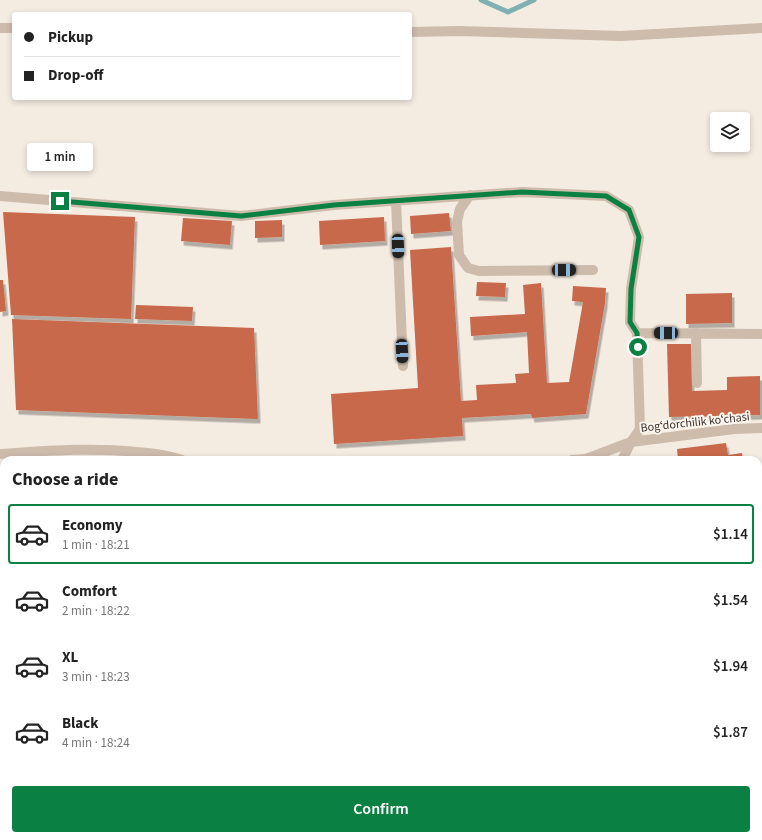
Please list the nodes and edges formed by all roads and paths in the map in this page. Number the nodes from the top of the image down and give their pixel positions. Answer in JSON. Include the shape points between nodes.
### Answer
{"nodes":[{"id":1,"x":0,"y":28,"type":"edge"},
{"id":2,"x":12,"y":28,"type":"edge"},
{"id":3,"x":762,"y":28,"type":"edge"},
{"id":4,"x":412,"y":32,"type":"edge"},
{"id":5,"x":470,"y":195,"type":"junction"},
{"id":6,"x":0,"y":196,"type":"edge"},
{"id":7,"x":396,"y":201,"type":"junction"},
{"id":8,"x":593,"y":270,"type":"dead end"},
{"id":9,"x":637,"y":333,"type":"junction"},
{"id":10,"x":696,"y":333,"type":"junction"},
{"id":11,"x":762,"y":334,"type":"edge"},
{"id":12,"x":403,"y":366,"type":"dead end"},
{"id":13,"x":697,"y":383,"type":"dead end"},
{"id":14,"x":762,"y":428,"type":"edge"},
{"id":15,"x":631,"y":442,"type":"junction"},
{"id":16,"x":0,"y":454,"type":"edge"},
{"id":17,"x":166,"y":456,"type":"edge"},
{"id":18,"x":592,"y":456,"type":"edge"},
{"id":19,"x":624,"y":456,"type":"edge"}],
"edges":[{"from":1,"to":2,"type":"lane"},
{"from":3,"to":4,"type":"lane","via":[[621,36]]},
{"from":5,"to":7,"type":"lane"},
{"from":5,"to":8,"type":"lane","via":[[460,209],[457,222],[458,255],[468,268],[479,271]]},
{"from":5,"to":9,"type":"lane","via":[[522,192],[606,196],[629,210],[639,237],[631,289],[630,322]]},
{"from":6,"to":7,"type":"lane","via":[[241,216]]},
{"from":7,"to":12,"type":"lane"},
{"from":9,"to":10,"type":"lane"},
{"from":9,"to":15,"type":"lane","via":[[640,429]]},
{"from":10,"to":11,"type":"lane"},
{"from":10,"to":13,"type":"lane"},
{"from":14,"to":15,"type":"lane","name":"Bogʻdorchilik koʻchasi"},
{"from":15,"to":18,"type":"lane","name":"Bogʻdorchilik koʻchasi"},
{"from":15,"to":19,"type":"lane"},
{"from":16,"to":17,"type":"lane","via":[[108,449]]}]}
